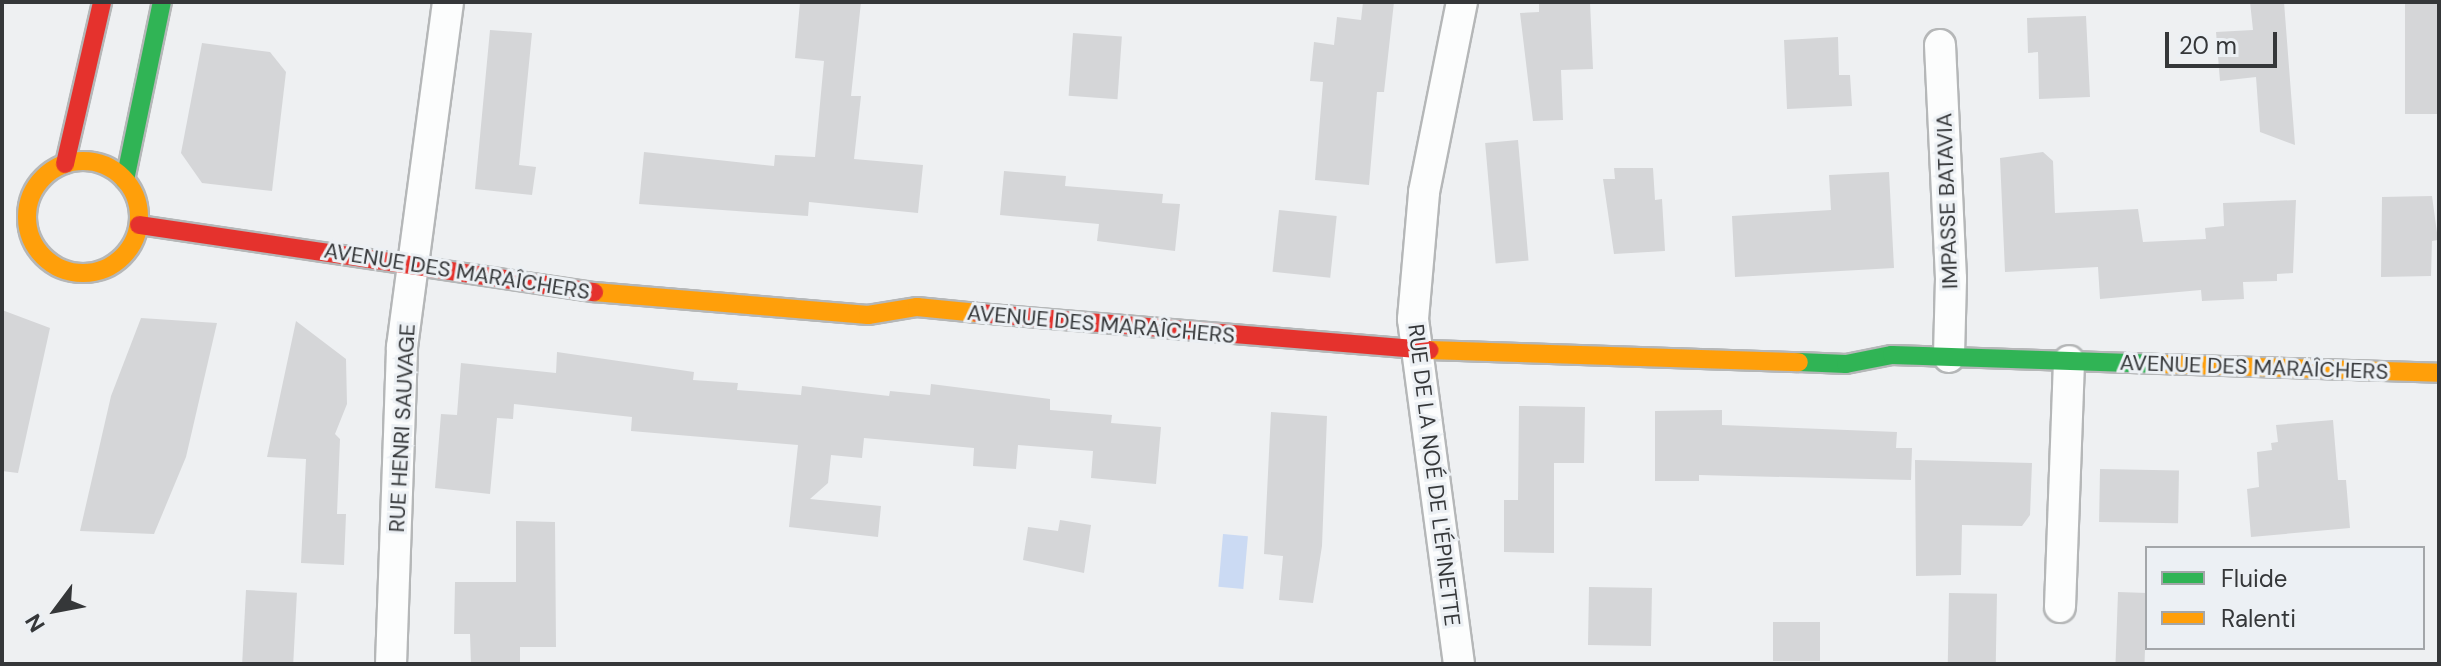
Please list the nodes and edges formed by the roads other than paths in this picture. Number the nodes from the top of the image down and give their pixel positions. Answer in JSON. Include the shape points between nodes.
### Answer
{"nodes":[{"id":1,"x":102,"y":2,"type":"edge"},
{"id":2,"x":162,"y":2,"type":"edge"},
{"id":3,"x":448,"y":2,"type":"edge"},
{"id":4,"x":1462,"y":2,"type":"edge"},
{"id":5,"x":1940,"y":45,"type":"dead end"},
{"id":6,"x":65,"y":164,"type":"junction"},
{"id":7,"x":125,"y":180,"type":"junction"},
{"id":8,"x":13,"y":184,"type":"dead end"},
{"id":9,"x":36,"y":186,"type":"junction"},
{"id":10,"x":139,"y":225,"type":"junction"},
{"id":11,"x":16,"y":243,"type":"dead end"},
{"id":12,"x":37,"y":249,"type":"junction"},
{"id":13,"x":412,"y":267,"type":"junction"},
{"id":14,"x":1418,"y":350,"type":"junction"},
{"id":15,"x":1949,"y":357,"type":"junction"},
{"id":16,"x":2069,"y":361,"type":"junction"},
{"id":17,"x":2439,"y":373,"type":"edge"},
{"id":18,"x":2060,"y":607,"type":"dead end"},
{"id":19,"x":391,"y":664,"type":"edge"},
{"id":20,"x":1459,"y":664,"type":"edge"}],
"edges":[{"from":1,"to":6,"type":"main road"},
{"from":2,"to":7,"type":"main road"},
{"from":3,"to":13,"type":"street","name":"RUE HENRI SAUVAGE"},
{"from":4,"to":14,"type":"street","name":"RUE DE LA NOÉ DE L'ÉPINETTE","via":[[1424,192],[1413,319]]},
{"from":5,"to":15,"type":"street","name":"IMPASSE BATAVIA","via":[[1951,279]]},
{"from":6,"to":7,"type":"main road","via":[[97,163]]},
{"from":6,"to":9,"type":"main road"},
{"from":7,"to":10,"type":"main road","via":[[137,201]]},
{"from":8,"to":9,"type":"main road"},
{"from":9,"to":12,"type":"main road","via":[[27,221]]},
{"from":10,"to":12,"type":"main road","via":[[130,248],[102,270],[66,270]]},
{"from":10,"to":13,"type":"main road","name":"AVENUE DES MARAÎCHERS"},
{"from":11,"to":12,"type":"main road"},
{"from":13,"to":14,"type":"main road","name":"AVENUE DES MARAÎCHERS","via":[[552,289],[868,315],[917,307]]},
{"from":13,"to":19,"type":"street","name":"RUE HENRI SAUVAGE","via":[[402,347]]},
{"from":14,"to":15,"type":"main road","name":"AVENUE DES MARAÎCHERS","via":[[1846,364],[1892,355]]},
{"from":14,"to":20,"type":"street","name":"RUE DE LA NOÉ DE L'ÉPINETTE"},
{"from":15,"to":16,"type":"main road","name":"AVENUE DES MARAÎCHERS"},
{"from":16,"to":17,"type":"main road","name":"AVENUE DES MARAÎCHERS"},
{"from":16,"to":18,"type":"street"}]}
